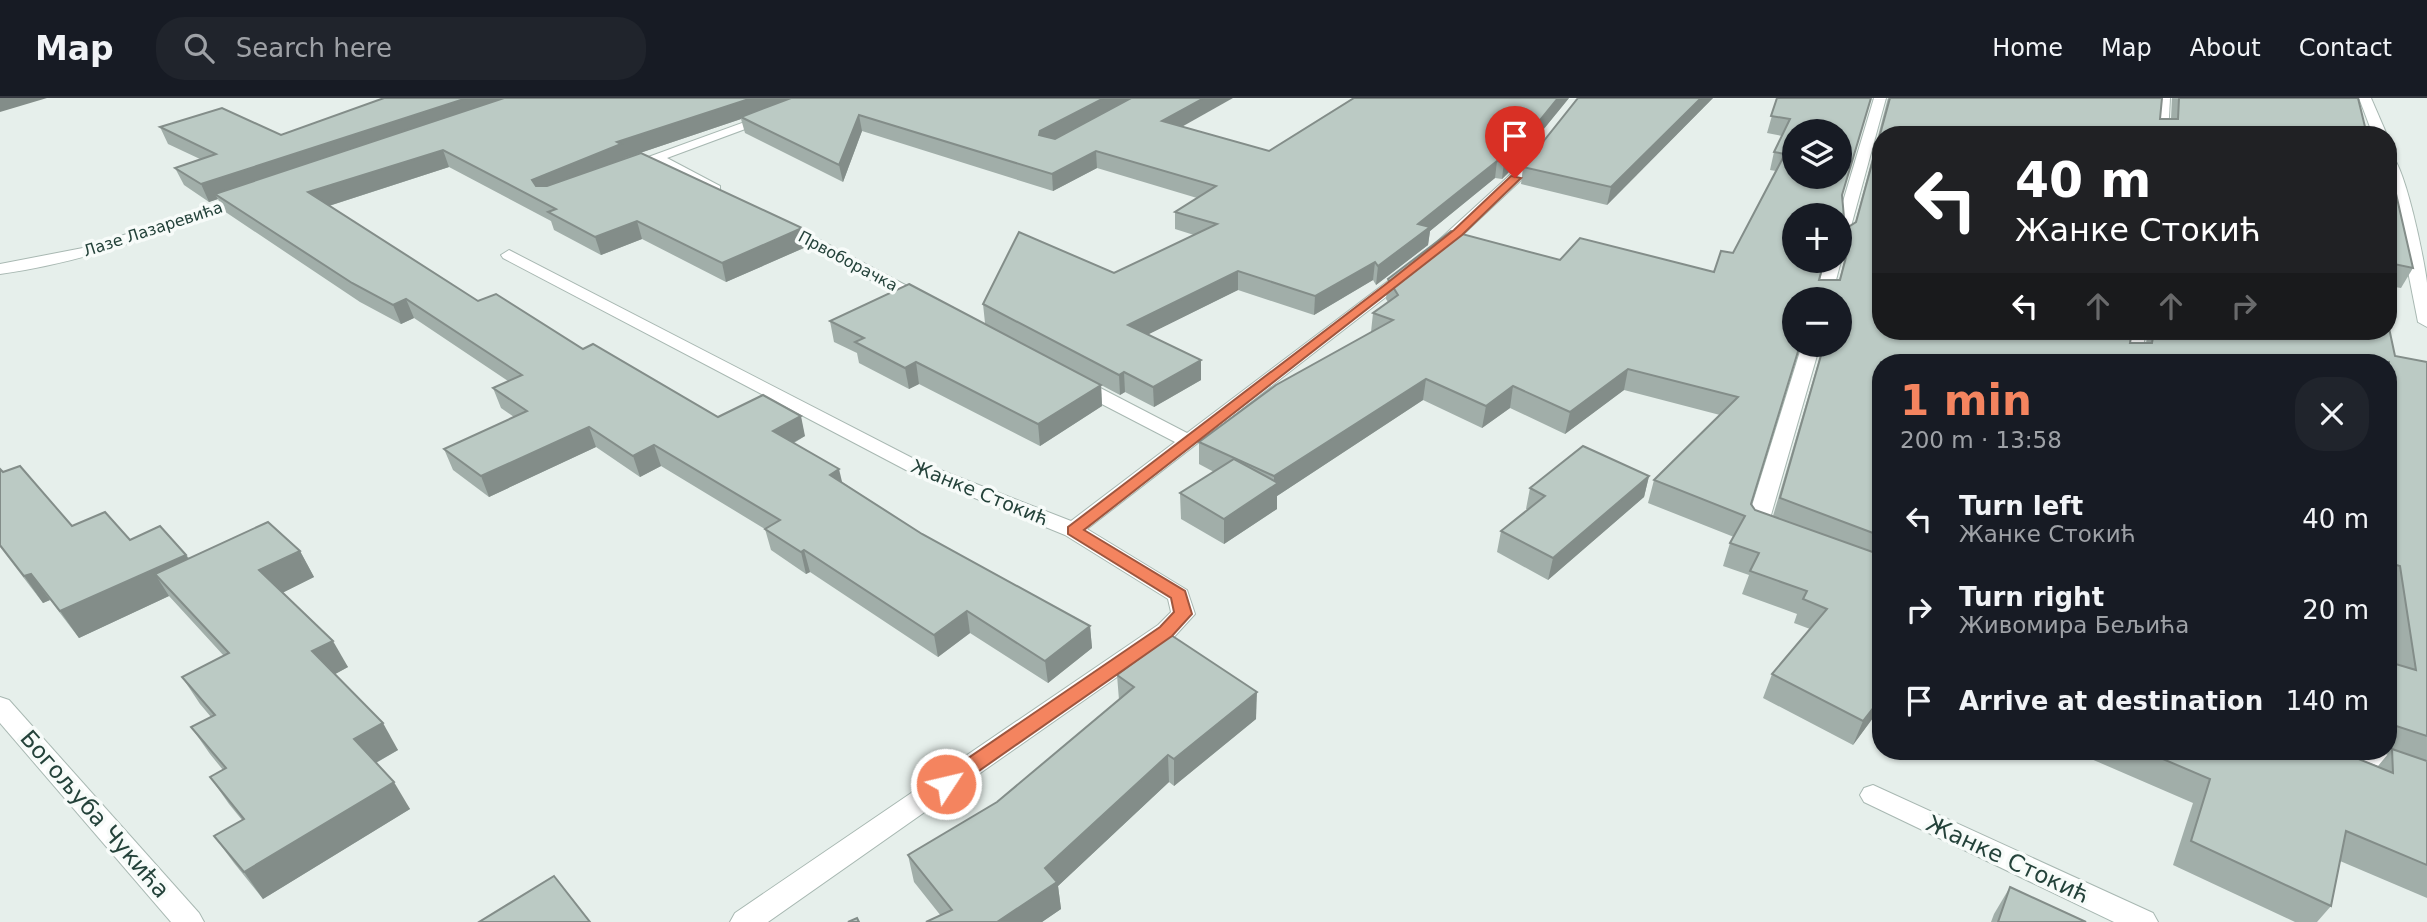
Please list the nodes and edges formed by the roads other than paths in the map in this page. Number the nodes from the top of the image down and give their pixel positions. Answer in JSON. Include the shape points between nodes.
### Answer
{"nodes":[{"id":1,"x":823,"y":98,"type":"edge"},
{"id":2,"x":1880,"y":98,"type":"edge"},
{"id":3,"x":2164,"y":98,"type":"edge"},
{"id":4,"x":2365,"y":98,"type":"edge"},
{"id":5,"x":2162,"y":126,"type":"edge"},
{"id":6,"x":2376,"y":126,"type":"edge"},
{"id":7,"x":1555,"y":131,"type":"edge"},
{"id":8,"x":655,"y":157,"type":"junction"},
{"id":9,"x":631,"y":166,"type":"edge"},
{"id":10,"x":2397,"y":180,"type":"edge"},
{"id":11,"x":257,"y":195,"type":"edge"},
{"id":12,"x":726,"y":195,"type":"edge"},
{"id":13,"x":1850,"y":203,"type":"edge"},
{"id":14,"x":761,"y":214,"type":"edge"},
{"id":15,"x":509,"y":255,"type":"dead end"},
{"id":16,"x":0,"y":269,"type":"edge"},
{"id":17,"x":936,"y":308,"type":"edge"},
{"id":18,"x":2427,"y":322,"type":"edge"},
{"id":19,"x":1807,"y":357,"type":"edge"},
{"id":20,"x":1062,"y":376,"type":"edge"},
{"id":21,"x":1189,"y":442,"type":"junction"},
{"id":22,"x":1073,"y":530,"type":"junction"},
{"id":23,"x":1794,"y":539,"type":"edge"},
{"id":24,"x":0,"y":706,"type":"edge"},
{"id":25,"x":2374,"y":760,"type":"edge"},
{"id":26,"x":2427,"y":780,"type":"edge"},
{"id":27,"x":1873,"y":795,"type":"dead end"},
{"id":28,"x":189,"y":922,"type":"edge"},
{"id":29,"x":745,"y":922,"type":"edge"},
{"id":30,"x":2143,"y":922,"type":"edge"}],
"edges":[{"from":1,"to":8,"type":"street"},
{"from":2,"to":13,"type":"street"},
{"from":3,"to":5,"type":"street"},
{"from":4,"to":6,"type":"street"},
{"from":7,"to":21,"type":"street","via":[[1458,233]]},
{"from":8,"to":9,"type":"street"},
{"from":8,"to":12,"type":"street"},
{"from":10,"to":18,"type":"street"},
{"from":11,"to":16,"type":"street","name":"Лазе Лазаревића","via":[[85,251]]},
{"from":14,"to":17,"type":"street","name":"Првоборачка"},
{"from":15,"to":22,"type":"street","name":"Жанке Стокић","via":[[913,466]]},
{"from":19,"to":23,"type":"street","via":[[1757,525]]},
{"from":20,"to":21,"type":"street"},
{"from":21,"to":22,"type":"street"},
{"from":22,"to":29,"type":"street","name":"Жанке Стокић","via":[[1179,595],[1183,614],[1166,631]]},
{"from":24,"to":28,"type":"street","name":"Богољуба Чукића"},
{"from":25,"to":26,"type":"street"},
{"from":27,"to":30,"type":"street","name":"Жанке Стокић"}]}
